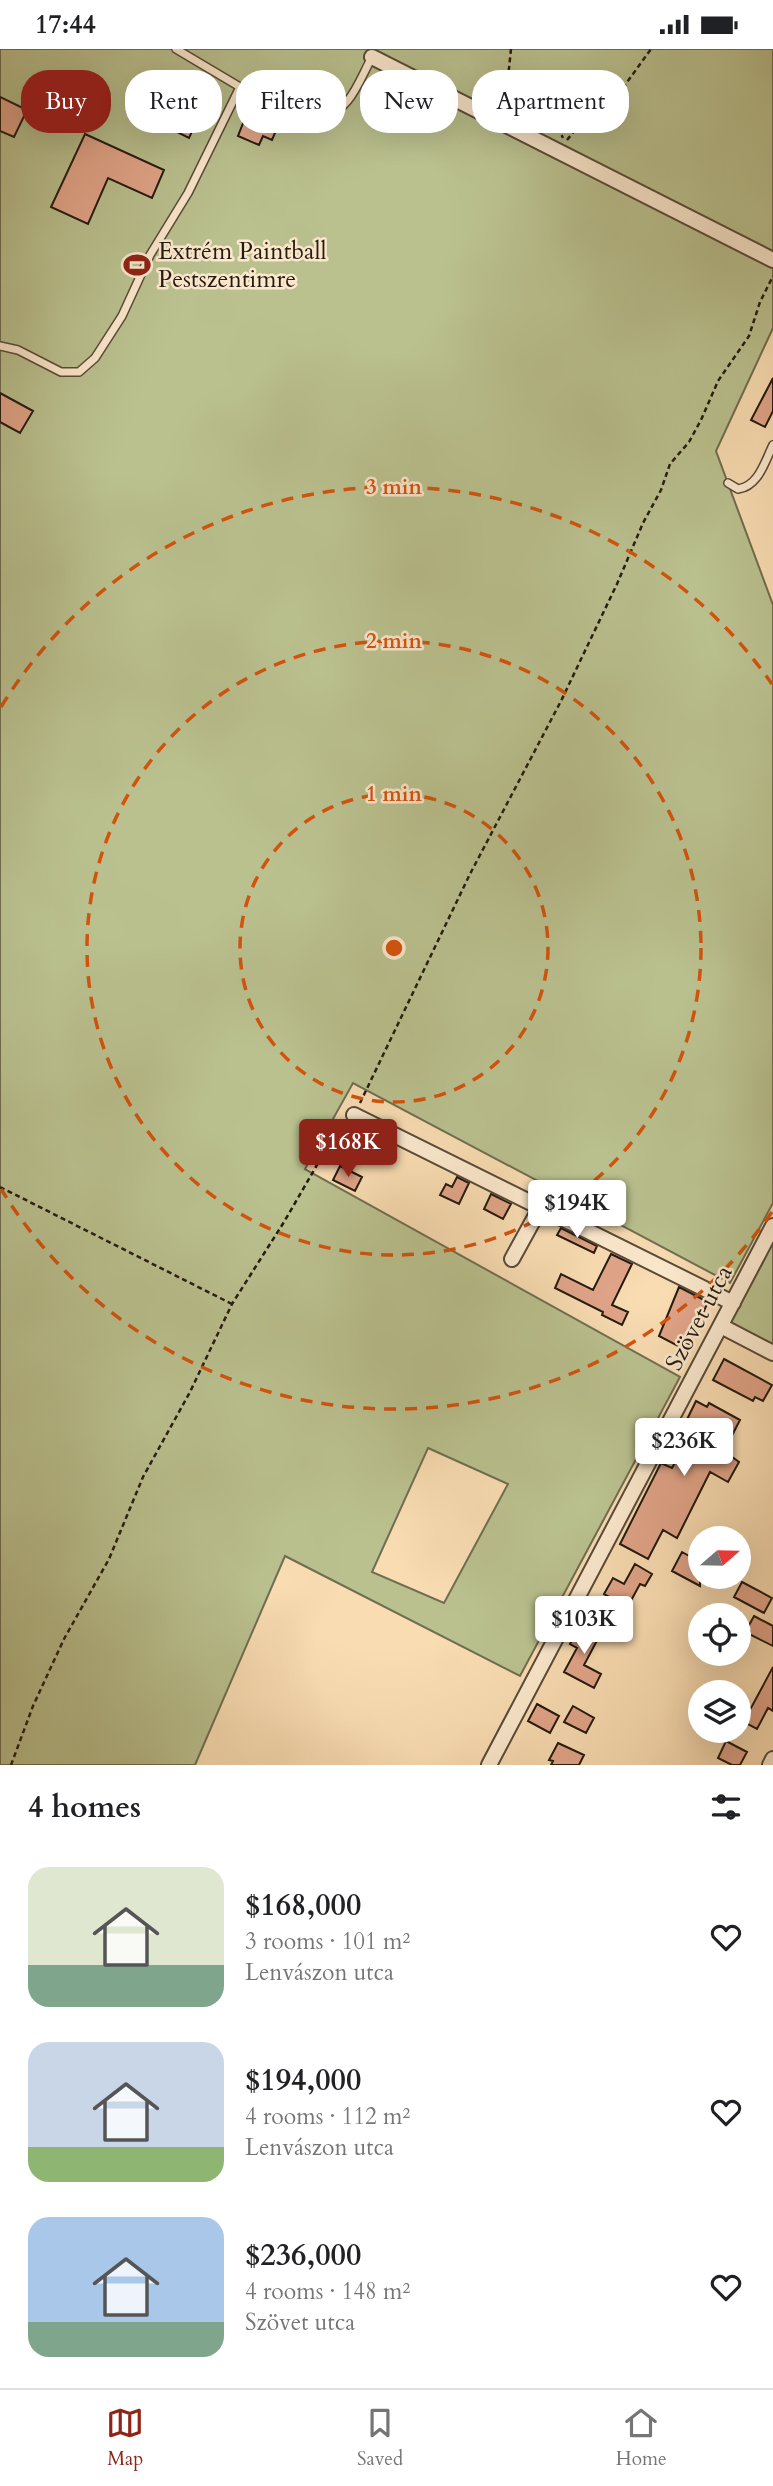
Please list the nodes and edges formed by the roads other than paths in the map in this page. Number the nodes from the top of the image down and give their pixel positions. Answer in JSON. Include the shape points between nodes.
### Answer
{"nodes":[{"id":1,"x":176,"y":49,"type":"edge"},
{"id":2,"x":372,"y":57,"type":"joint"},
{"id":3,"x":236,"y":85,"type":"edge"},
{"id":4,"x":236,"y":95,"type":"edge"},
{"id":5,"x":346,"y":105,"type":"edge"},
{"id":6,"x":773,"y":260,"type":"edge"},
{"id":7,"x":0,"y":346,"type":"edge"},
{"id":8,"x":773,"y":445,"type":"edge"},
{"id":9,"x":728,"y":483,"type":"dead end"},
{"id":10,"x":354,"y":1115,"type":"road end"},
{"id":11,"x":540,"y":1207,"type":"junction"},
{"id":12,"x":773,"y":1226,"type":"edge"},
{"id":13,"x":512,"y":1259,"type":"dead end"},
{"id":14,"x":733,"y":1303,"type":"junction"},
{"id":15,"x":721,"y":1326,"type":"junction"},
{"id":16,"x":773,"y":1353,"type":"edge"},
{"id":17,"x":773,"y":1759,"type":"edge"},
{"id":18,"x":489,"y":1765,"type":"edge"},
{"id":19,"x":770,"y":1765,"type":"edge"}],
"edges":[{"from":1,"to":3,"type":"lane"},
{"from":2,"to":5,"type":"lane"},
{"from":2,"to":6,"type":"street"},
{"from":4,"to":7,"type":"lane","via":[[188,193],[95,358],[79,372],[61,372]]},
{"from":8,"to":9,"type":"lane","via":[[751,485],[738,489]]},
{"from":10,"to":11,"type":"street"},
{"from":11,"to":13,"type":"street"},
{"from":11,"to":14,"type":"street"},
{"from":12,"to":14,"type":"street","name":"Szövet utca"},
{"from":14,"to":15,"type":"street","name":"Szövet utca"},
{"from":15,"to":16,"type":"street"},
{"from":15,"to":18,"type":"street","name":"Szövet utca"},
{"from":17,"to":19,"type":"street"}]}
